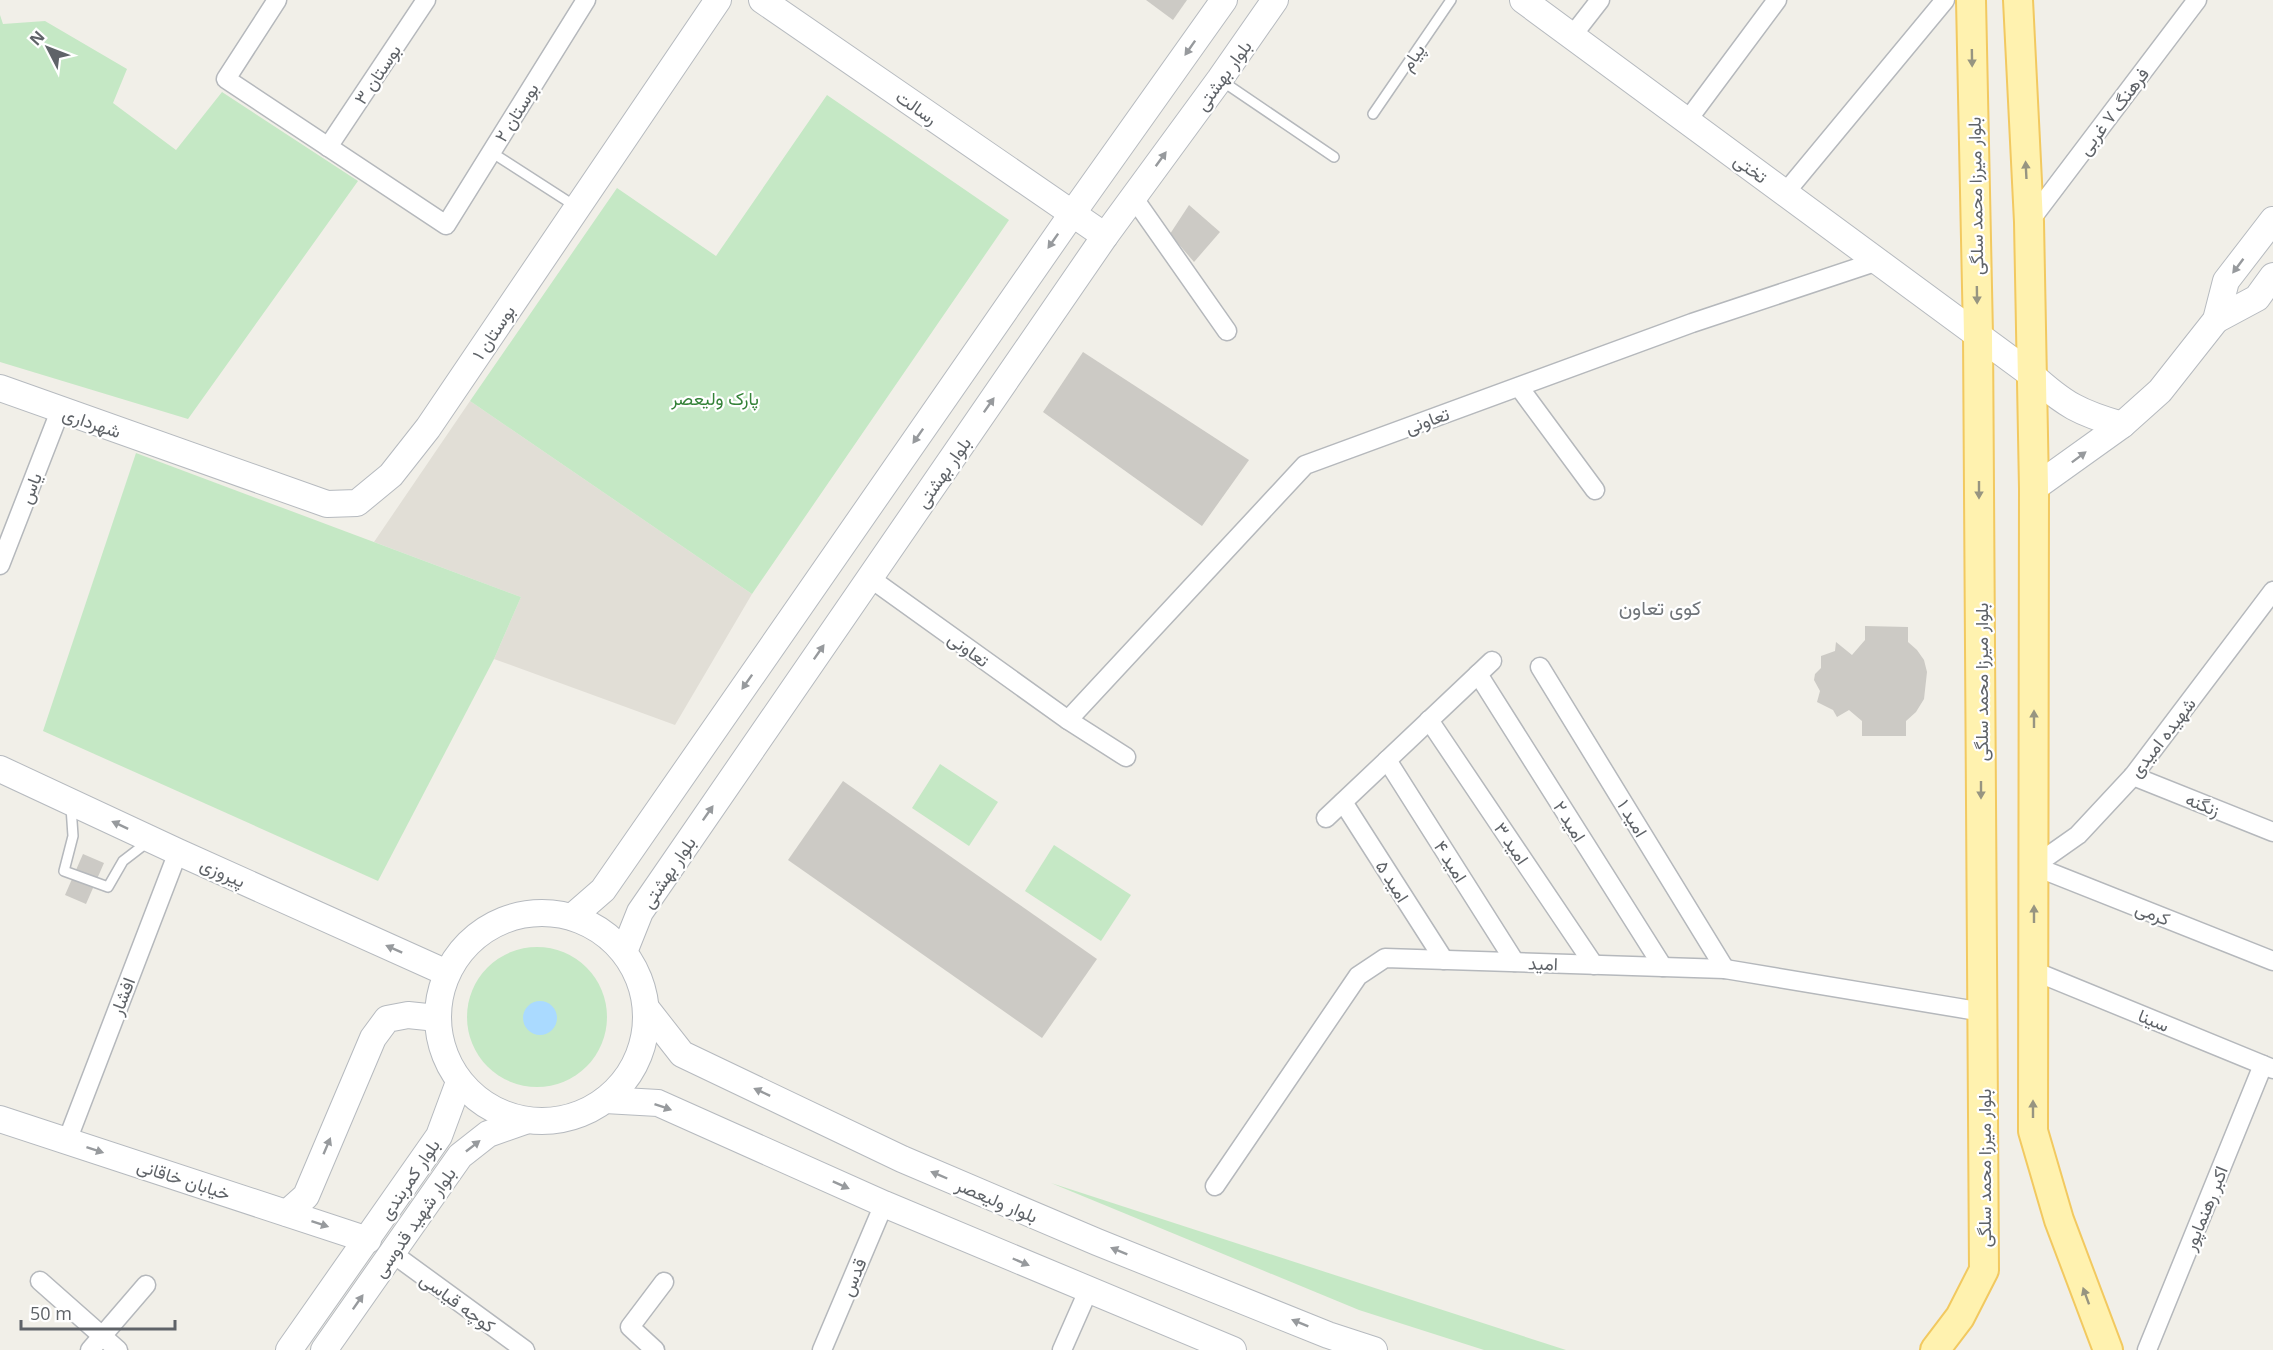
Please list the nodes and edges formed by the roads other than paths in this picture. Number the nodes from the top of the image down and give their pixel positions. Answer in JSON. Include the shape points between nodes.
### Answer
{"nodes":[{"id":1,"x":277,"y":0,"type":"edge"},
{"id":2,"x":426,"y":0,"type":"edge"},
{"id":3,"x":586,"y":0,"type":"edge"},
{"id":4,"x":718,"y":0,"type":"edge"},
{"id":5,"x":762,"y":0,"type":"edge"},
{"id":6,"x":1224,"y":0,"type":"edge"},
{"id":7,"x":1275,"y":0,"type":"edge"},
{"id":8,"x":1451,"y":0,"type":"edge"},
{"id":9,"x":1523,"y":0,"type":"edge"},
{"id":10,"x":1600,"y":0,"type":"edge"},
{"id":11,"x":1777,"y":0,"type":"edge"},
{"id":12,"x":1945,"y":0,"type":"edge"},
{"id":13,"x":1971,"y":0,"type":"edge"},
{"id":14,"x":2018,"y":0,"type":"edge"},
{"id":15,"x":2197,"y":0,"type":"edge"},
{"id":16,"x":1572,"y":36,"type":"junction"},
{"id":17,"x":1220,"y":79,"type":"junction"},
{"id":18,"x":1373,"y":114,"type":"dead end"},
{"id":19,"x":1687,"y":121,"type":"junction"},
{"id":20,"x":328,"y":147,"type":"junction"},
{"id":21,"x":491,"y":152,"type":"junction"},
{"id":22,"x":1334,"y":157,"type":"dead end"},
{"id":23,"x":1785,"y":193,"type":"junction"},
{"id":24,"x":1133,"y":197,"type":"junction"},
{"id":25,"x":578,"y":207,"type":"junction"},
{"id":26,"x":1072,"y":214,"type":"junction"},
{"id":27,"x":2273,"y":220,"type":"edge"},
{"id":28,"x":2029,"y":222,"type":"junction"},
{"id":29,"x":1105,"y":236,"type":"junction"},
{"id":30,"x":1878,"y":261,"type":"junction"},
{"id":31,"x":2273,"y":276,"type":"edge"},
{"id":32,"x":2216,"y":320,"type":"junction"},
{"id":33,"x":1227,"y":331,"type":"dead end"},
{"id":34,"x":1978,"y":335,"type":"junction"},
{"id":35,"x":2032,"y":375,"type":"junction"},
{"id":36,"x":1519,"y":387,"type":"junction"},
{"id":37,"x":0,"y":388,"type":"edge"},
{"id":38,"x":60,"y":411,"type":"junction"},
{"id":39,"x":2122,"y":425,"type":"junction"},
{"id":40,"x":185,"y":454,"type":"joint"},
{"id":41,"x":2034,"y":488,"type":"junction"},
{"id":42,"x":1595,"y":490,"type":"dead end"},
{"id":43,"x":0,"y":565,"type":"edge"},
{"id":44,"x":870,"y":578,"type":"junction"},
{"id":45,"x":2273,"y":591,"type":"edge"},
{"id":46,"x":1492,"y":661,"type":"dead end"},
{"id":47,"x":1540,"y":667,"type":"dead end"},
{"id":48,"x":1478,"y":674,"type":"junction"},
{"id":49,"x":1068,"y":720,"type":"junction"},
{"id":50,"x":1429,"y":720,"type":"junction"},
{"id":51,"x":1126,"y":757,"type":"dead end"},
{"id":52,"x":1387,"y":760,"type":"junction"},
{"id":53,"x":0,"y":769,"type":"edge"},
{"id":54,"x":2133,"y":776,"type":"junction"},
{"id":55,"x":71,"y":802,"type":"junction"},
{"id":56,"x":1343,"y":802,"type":"junction"},
{"id":57,"x":1326,"y":818,"type":"dead end"},
{"id":58,"x":2273,"y":832,"type":"edge"},
{"id":59,"x":151,"y":840,"type":"junction"},
{"id":60,"x":178,"y":852,"type":"junction"},
{"id":61,"x":2034,"y":866,"type":"junction"},
{"id":62,"x":572,"y":917,"type":"junction"},
{"id":63,"x":624,"y":952,"type":"junction"},
{"id":64,"x":1443,"y":960,"type":"junction"},
{"id":65,"x":2273,"y":961,"type":"edge"},
{"id":66,"x":1515,"y":962,"type":"junction"},
{"id":67,"x":1594,"y":965,"type":"junction"},
{"id":68,"x":1663,"y":967,"type":"junction"},
{"id":69,"x":1725,"y":969,"type":"junction"},
{"id":70,"x":2034,"y":971,"type":"junction"},
{"id":71,"x":447,"y":973,"type":"junction"},
{"id":72,"x":646,"y":1008,"type":"junction"},
{"id":73,"x":1983,"y":1012,"type":"junction"},
{"id":74,"x":437,"y":1018,"type":"junction"},
{"id":75,"x":2268,"y":1067,"type":"edge"},
{"id":76,"x":459,"y":1082,"type":"junction"},
{"id":77,"x":605,"y":1100,"type":"junction"},
{"id":78,"x":0,"y":1119,"type":"edge"},
{"id":79,"x":525,"y":1121,"type":"junction"},
{"id":80,"x":67,"y":1141,"type":"junction"},
{"id":81,"x":1215,"y":1186,"type":"dead end"},
{"id":82,"x":884,"y":1204,"type":"junction"},
{"id":83,"x":287,"y":1213,"type":"junction"},
{"id":84,"x":368,"y":1240,"type":"junction"},
{"id":85,"x":392,"y":1253,"type":"junction"},
{"id":86,"x":40,"y":1281,"type":"dead end"},
{"id":87,"x":664,"y":1282,"type":"dead end"},
{"id":88,"x":146,"y":1285,"type":"dead end"},
{"id":89,"x":1088,"y":1291,"type":"junction"},
{"id":90,"x":1326,"y":1342,"type":"edge"},
{"id":91,"x":96,"y":1343,"type":"edge"},
{"id":92,"x":1201,"y":1344,"type":"edge"},
{"id":93,"x":118,"y":1350,"type":"edge"},
{"id":94,"x":289,"y":1350,"type":"edge"},
{"id":95,"x":324,"y":1350,"type":"edge"},
{"id":96,"x":525,"y":1350,"type":"edge"},
{"id":97,"x":655,"y":1350,"type":"edge"},
{"id":98,"x":822,"y":1350,"type":"edge"},
{"id":99,"x":1062,"y":1350,"type":"edge"},
{"id":100,"x":1233,"y":1350,"type":"edge"},
{"id":101,"x":1374,"y":1350,"type":"edge"},
{"id":102,"x":1935,"y":1350,"type":"edge"},
{"id":103,"x":2108,"y":1350,"type":"edge"},
{"id":104,"x":2147,"y":1350,"type":"edge"}],
"edges":[{"from":1,"to":20,"type":"street","via":[[226,79]]},
{"from":2,"to":20,"type":"street","name":"بوستان ۳"},
{"from":3,"to":21,"type":"street","name":"بوستان ۲"},
{"from":4,"to":25,"type":"main road","name":"بوستان ۱"},
{"from":5,"to":26,"type":"main road","name":"رسالت"},
{"from":6,"to":26,"type":"main road","one_way":true},
{"from":7,"to":17,"type":"main road","name":"بلوار بهشتی"},
{"from":8,"to":18,"type":"lane","name":"پیام"},
{"from":9,"to":16,"type":"main road","name":"تختی"},
{"from":10,"to":16,"type":"street"},
{"from":11,"to":19,"type":"street"},
{"from":12,"to":23,"type":"street"},
{"from":13,"to":34,"type":"main road","name":"بلوار میرزا محمد سلگی","one_way":true},
{"from":28,"to":14,"type":"main road","one_way":true},
{"from":15,"to":28,"type":"street","name":"فرهنگ ۷ غربی"},
{"from":16,"to":19,"type":"main road","name":"تختی"},
{"from":17,"to":22,"type":"lane"},
{"from":24,"to":17,"type":"main road","name":"بلوار بهشتی","one_way":true},
{"from":19,"to":23,"type":"main road","name":"تختی"},
{"from":20,"to":21,"type":"street","name":"بوستان ۲","via":[[446,225]]},
{"from":21,"to":25,"type":"lane"},
{"from":23,"to":30,"type":"main road","name":"تختی"},
{"from":24,"to":29,"type":"main road","name":"بلوار بهشتی"},
{"from":24,"to":33,"type":"street"},
{"from":25,"to":40,"type":"main road","name":"بوستان ۱","via":[[428,428],[391,475],[357,503],[327,504]]},
{"from":26,"to":29,"type":"main road","name":"رسالت"},
{"from":26,"to":62,"type":"main road","one_way":true,"via":[[603,890]]},
{"from":27,"to":32,"type":"main road","one_way":true,"via":[[2226,281]]},
{"from":28,"to":35,"type":"main road"},
{"from":44,"to":29,"type":"main road","name":"بلوار بهشتی","one_way":true},
{"from":30,"to":34,"type":"main road","name":"تختی"},
{"from":30,"to":36,"type":"street","name":"تعاونی","via":[[1692,323]]},
{"from":31,"to":32,"type":"main road","via":[[2256,297]]},
{"from":32,"to":39,"type":"main road","via":[[2160,392]]},
{"from":34,"to":35,"type":"main road","name":"تختی"},
{"from":34,"to":73,"type":"main road","name":"بلوار میرزا محمد سلگی","one_way":true},
{"from":35,"to":39,"type":"main road","name":"تختی","via":[[2058,399],[2086,415]]},
{"from":35,"to":41,"type":"main road"},
{"from":36,"to":42,"type":"street"},
{"from":36,"to":49,"type":"street","name":"تعاونی","via":[[1305,465]]},
{"from":37,"to":38,"type":"main road","name":"شهرداری"},
{"from":38,"to":40,"type":"main road","name":"شهرداری"},
{"from":38,"to":43,"type":"street","name":"یاس"},
{"from":41,"to":39,"type":"main road","one_way":true},
{"from":61,"to":41,"type":"main road","one_way":true},
{"from":44,"to":49,"type":"street","name":"تعاونی"},
{"from":63,"to":44,"type":"main road","name":"بلوار بهشتی","one_way":true,"via":[[640,912]]},
{"from":45,"to":54,"type":"street","name":"شهیده امیدی"},
{"from":46,"to":48,"type":"street"},
{"from":47,"to":69,"type":"street","name":"امید ۱"},
{"from":48,"to":50,"type":"street"},
{"from":48,"to":68,"type":"street","name":"امید ۲"},
{"from":49,"to":51,"type":"street","name":"تعاونی"},
{"from":50,"to":52,"type":"street"},
{"from":50,"to":67,"type":"street","name":"امید ۳"},
{"from":52,"to":56,"type":"street"},
{"from":52,"to":66,"type":"street","name":"امید ۴"},
{"from":53,"to":55,"type":"main road","name":"پیروزی"},
{"from":54,"to":58,"type":"street","name":"زنگنه"},
{"from":54,"to":61,"type":"street","name":"شهیده امیدی","via":[[2078,835]]},
{"from":59,"to":55,"type":"main road","name":"پیروزی","one_way":true},
{"from":55,"to":59,"type":"lane","via":[[73,836],[64,871],[108,887],[123,861]]},
{"from":56,"to":57,"type":"street"},
{"from":56,"to":64,"type":"street","name":"امید ۵"},
{"from":59,"to":60,"type":"main road","name":"پیروزی"},
{"from":71,"to":60,"type":"main road","name":"پیروزی","one_way":true},
{"from":60,"to":80,"type":"street","name":"افشار"},
{"from":61,"to":65,"type":"street","name":"کرمی"},
{"from":70,"to":61,"type":"main road","one_way":true},
{"from":62,"to":63,"type":"main road","via":[[601,930]]},
{"from":62,"to":71,"type":"main road","via":[[543,912],[513,916],[486,928],[464,948]]},
{"from":63,"to":72,"type":"main road","via":[[639,978]]},
{"from":64,"to":66,"type":"street","name":"امید"},
{"from":64,"to":81,"type":"street","name":"امید","via":[[1385,958],[1358,976]]},
{"from":66,"to":67,"type":"street","name":"امید"},
{"from":67,"to":68,"type":"street","name":"امید"},
{"from":68,"to":69,"type":"street","name":"امید"},
{"from":69,"to":73,"type":"street","name":"امید"},
{"from":70,"to":75,"type":"street","name":"سینا"},
{"from":103,"to":70,"type":"main road","one_way":true,"via":[[2059,1220],[2033,1131]]},
{"from":71,"to":74,"type":"main road","via":[[439,995]]},
{"from":72,"to":77,"type":"main road","via":[[637,1060],[625,1081]]},
{"from":90,"to":72,"type":"main road","name":"بلوار ولیعصر","one_way":true,"via":[[902,1159],[682,1054]]},
{"from":73,"to":102,"type":"main road","name":"بلوار میرزا محمد سلگی","via":[[1984,1270],[1960,1317]]},
{"from":74,"to":76,"type":"main road","via":[[439,1041]]},
{"from":83,"to":74,"type":"main road","one_way":true,"via":[[306,1196],[373,1038],[387,1019],[408,1015]]},
{"from":75,"to":104,"type":"street","name":"اکبر رهنماپور"},
{"from":76,"to":79,"type":"main road","via":[[500,1114]]},
{"from":76,"to":84,"type":"main road","name":"بلوار کمربندی","via":[[439,1136]]},
{"from":77,"to":79,"type":"main road","via":[[581,1114],[553,1121]]},
{"from":77,"to":82,"type":"main road","one_way":true,"via":[[658,1103]]},
{"from":78,"to":80,"type":"main road","name":"خیابان خاقانی"},
{"from":85,"to":79,"type":"main road","name":"بلوار شهید قدوسی","one_way":true,"via":[[460,1156],[488,1134]]},
{"from":80,"to":83,"type":"main road","name":"خیابان خاقانی","one_way":true},
{"from":82,"to":89,"type":"main road","one_way":true},
{"from":82,"to":98,"type":"street","name":"قدس"},
{"from":83,"to":84,"type":"main road","name":"خیابان خاقانی","one_way":true},
{"from":84,"to":94,"type":"main road","name":"بلوار شهید قدوسی"},
{"from":95,"to":85,"type":"main road","name":"بلوار شهید قدوسی","one_way":true},
{"from":85,"to":96,"type":"street","name":"کوچه قیاسی"},
{"from":86,"to":91,"type":"street"},
{"from":87,"to":97,"type":"street","via":[[630,1327]]},
{"from":88,"to":91,"type":"street"},
{"from":89,"to":92,"type":"main road"},
{"from":89,"to":99,"type":"street"},
{"from":90,"to":101,"type":"main road","name":"بلوار ولیعصر"},
{"from":91,"to":93,"type":"street"},
{"from":92,"to":100,"type":"main road"}]}
